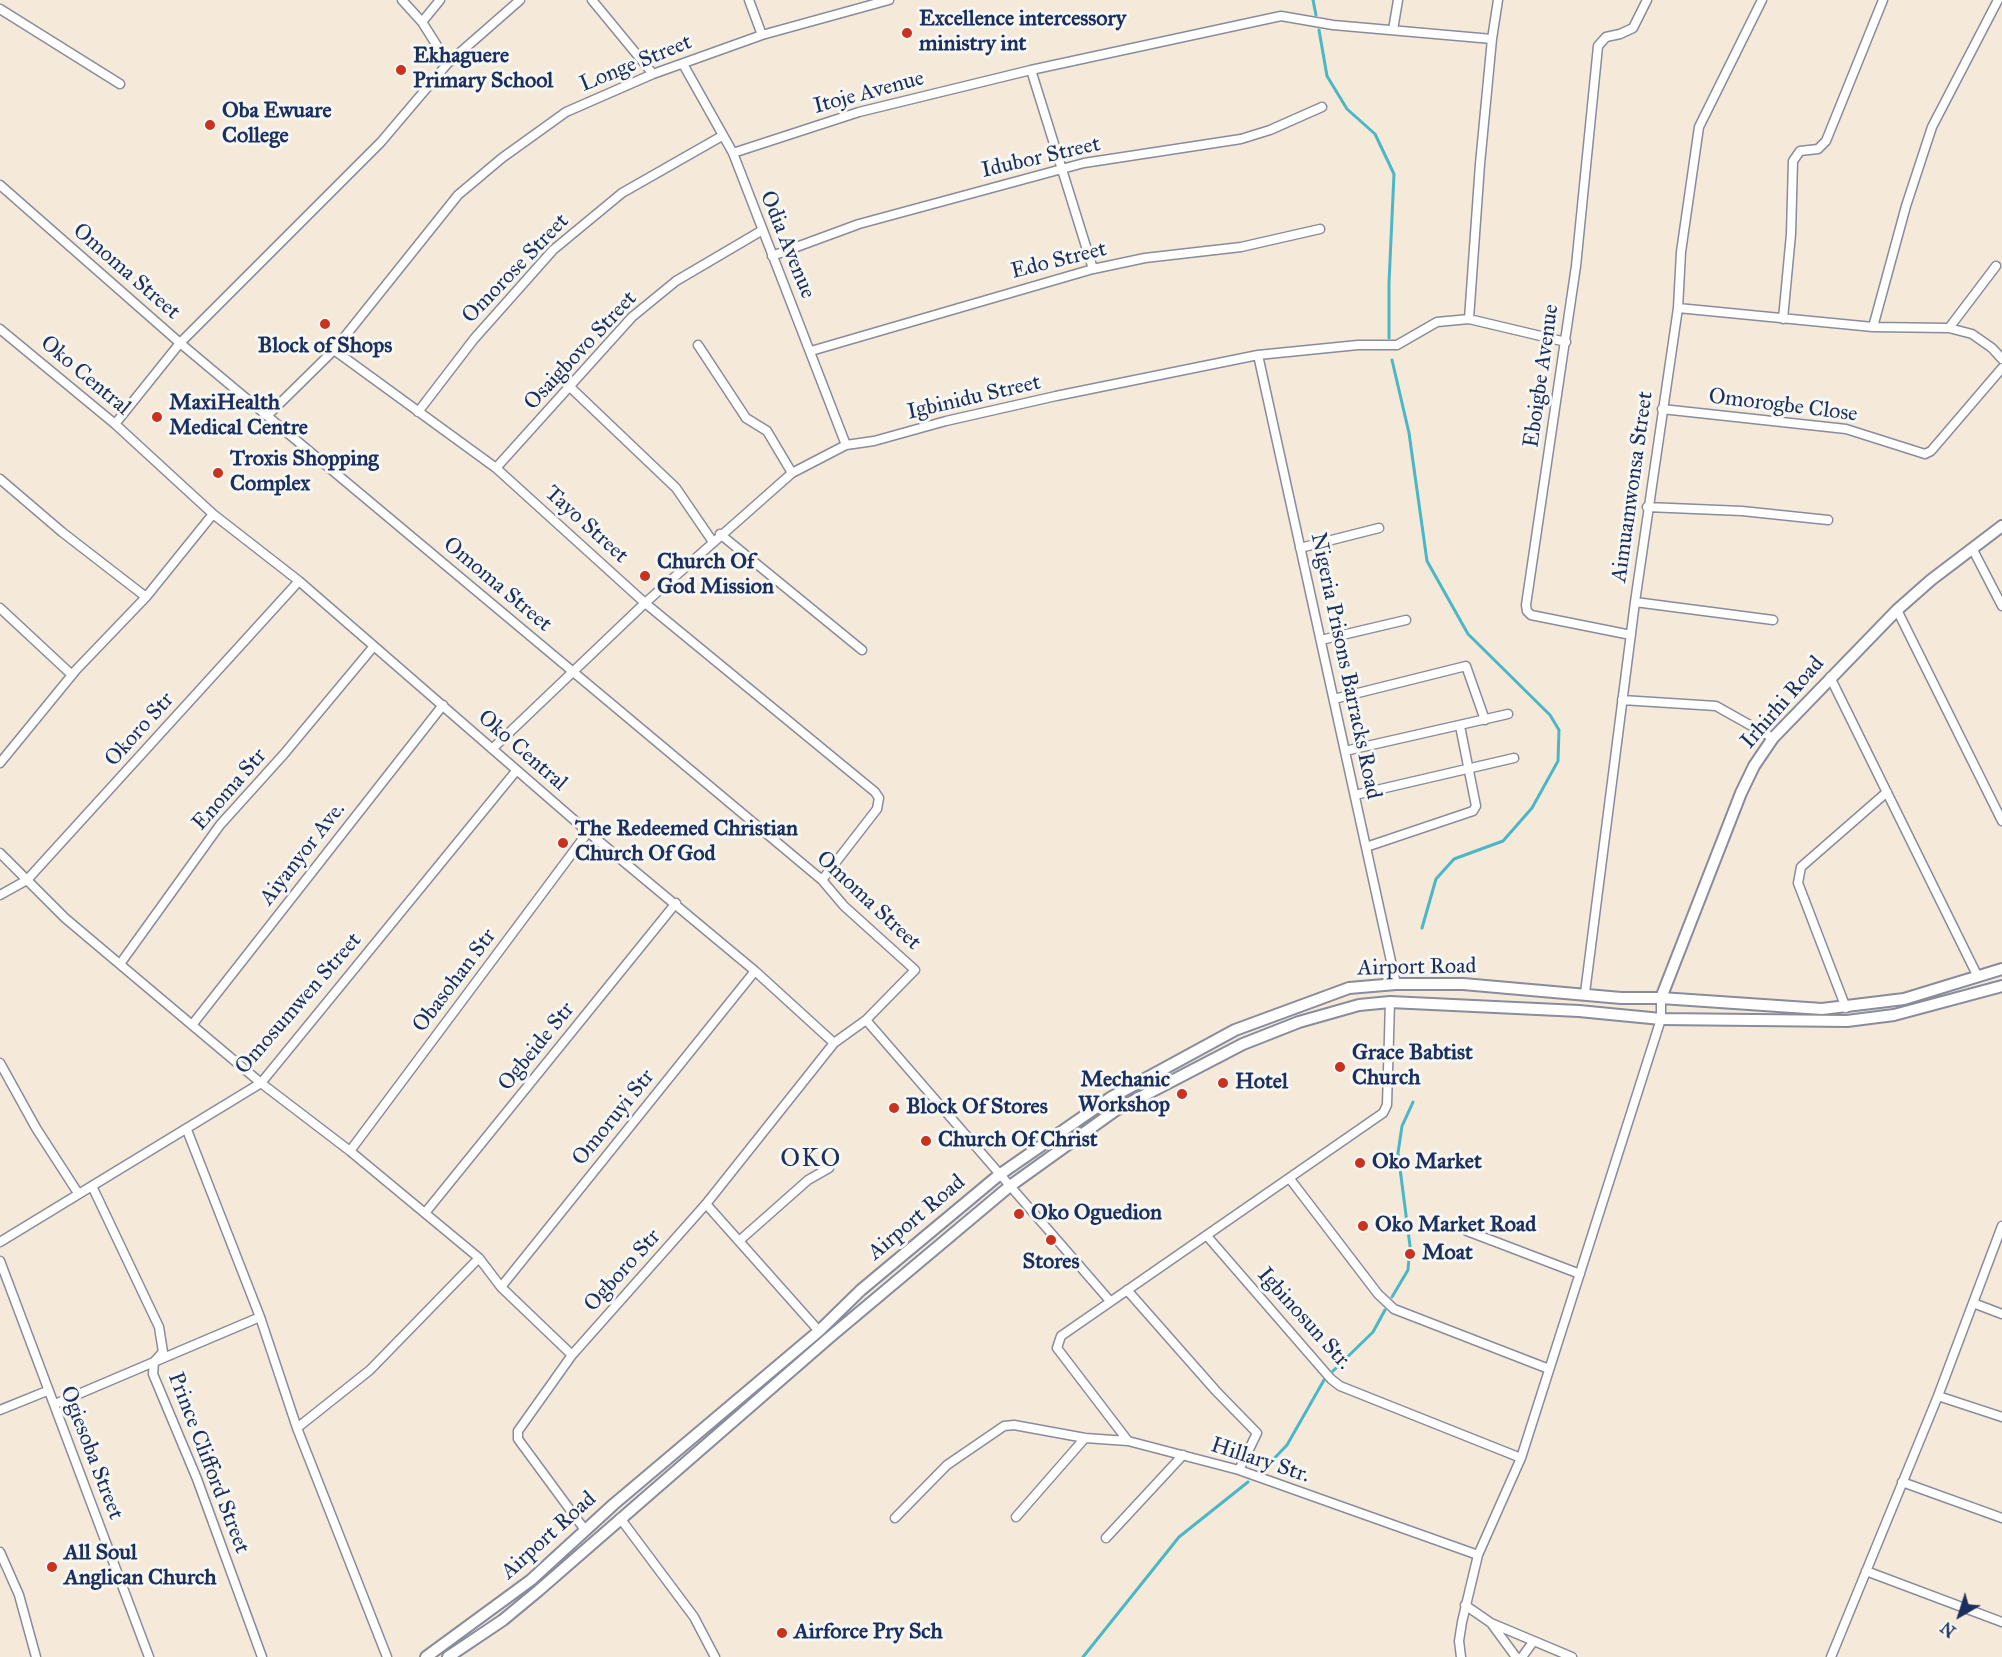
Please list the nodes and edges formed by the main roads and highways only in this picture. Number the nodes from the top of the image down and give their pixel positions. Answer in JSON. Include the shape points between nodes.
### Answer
{"nodes":[{"id":1,"x":2002,"y":526,"type":"edge"},
{"id":2,"x":2002,"y":969,"type":"edge"},
{"id":3,"x":2002,"y":986,"type":"edge"},
{"id":4,"x":1661,"y":998,"type":"junction"},
{"id":5,"x":426,"y":1657,"type":"edge"},
{"id":6,"x":448,"y":1657,"type":"edge"}],
"edges":[{"from":1,"to":4,"type":"main road","name":"Irhirhi Road","via":[[1898,610],[1773,738],[1741,793]]},
{"from":2,"to":4,"type":"main road","name":"Airport Road","via":[[1904,999],[1846,1008]]},
{"from":3,"to":6,"type":"main road","name":"Airport Road","via":[[1894,1015],[1847,1021],[1661,1019],[1390,1002],[1359,1005],[1309,1019],[1243,1044],[1116,1110],[1010,1186],[538,1592]]},
{"from":4,"to":5,"type":"main road","name":"Airport Road","via":[[1462,984],[1396,984],[1349,988],[1235,1030],[1110,1098],[999,1175],[861,1290],[819,1331],[531,1580]]}]}
